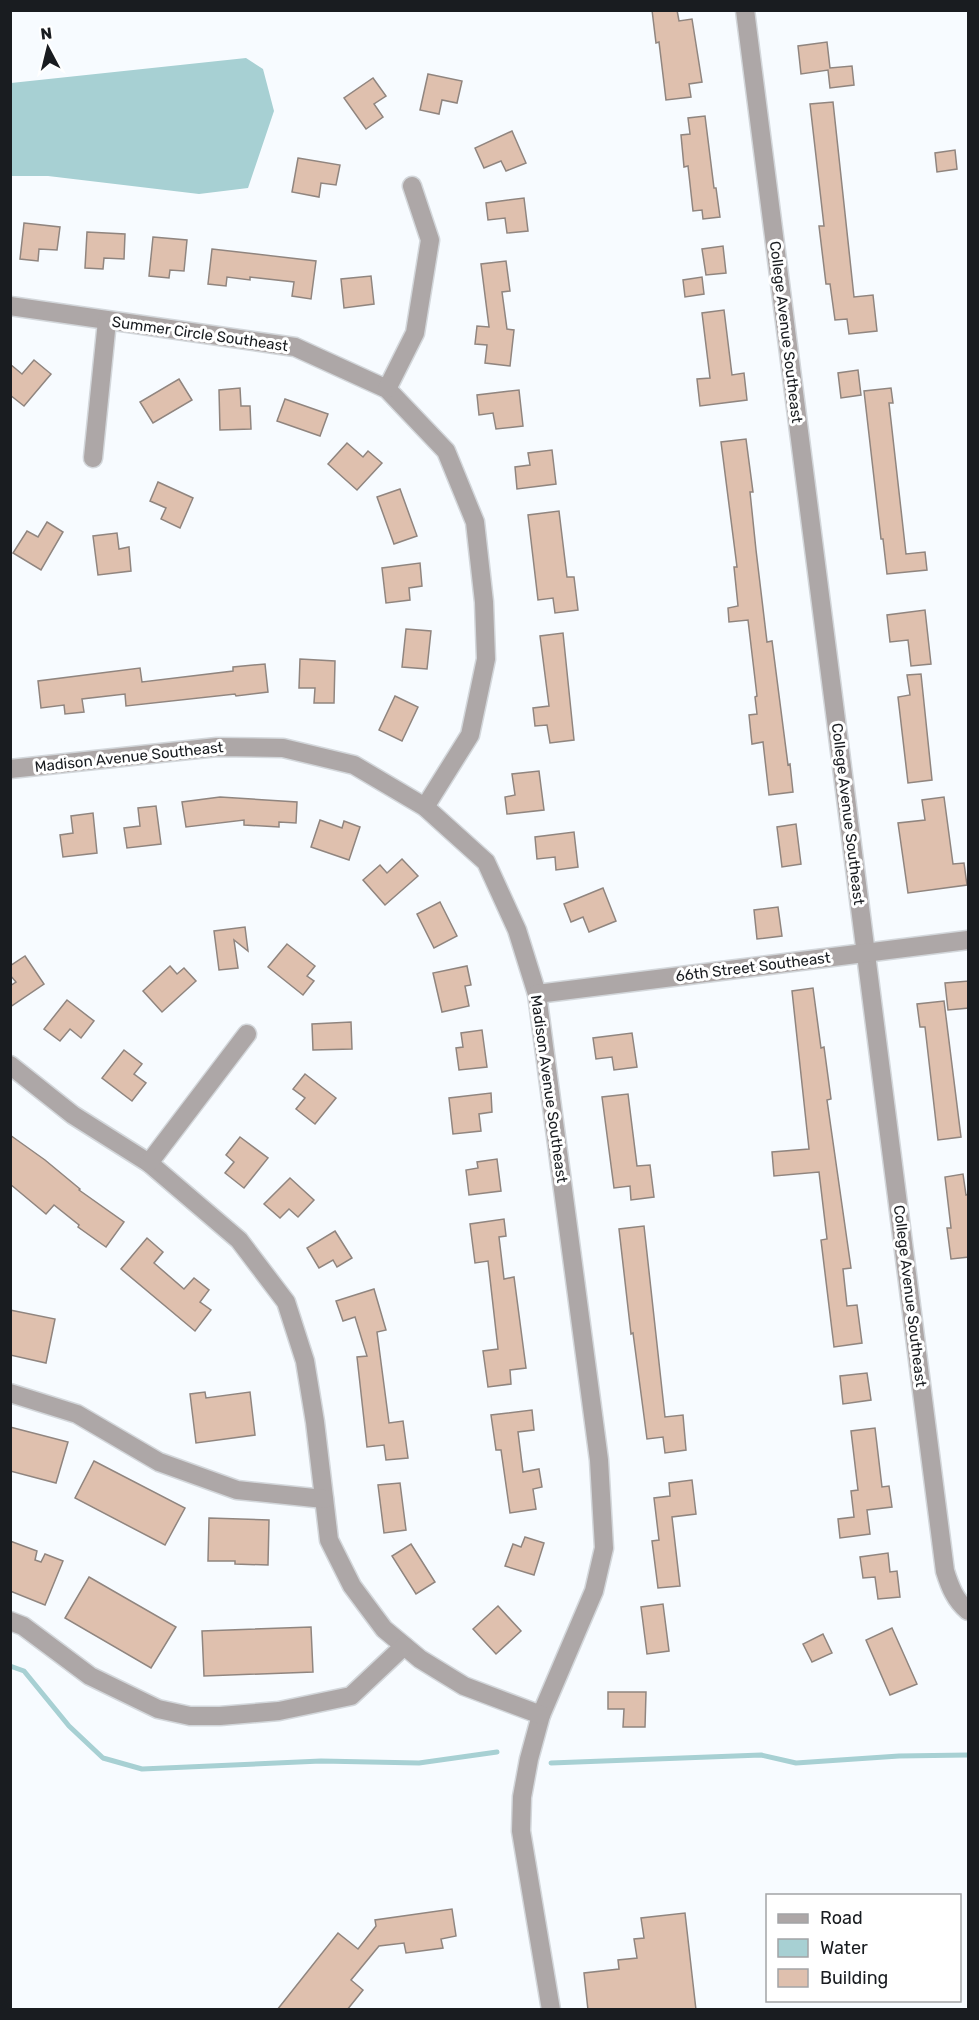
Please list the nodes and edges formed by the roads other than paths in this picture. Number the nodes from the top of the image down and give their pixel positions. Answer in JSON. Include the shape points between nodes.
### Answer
{"nodes":[{"id":1,"x":745,"y":10,"type":"edge"},
{"id":2,"x":412,"y":186,"type":"dead end"},
{"id":3,"x":10,"y":306,"type":"edge"},
{"id":4,"x":107,"y":321,"type":"junction"},
{"id":5,"x":387,"y":389,"type":"junction"},
{"id":6,"x":93,"y":458,"type":"dead end"},
{"id":7,"x":10,"y":769,"type":"edge"},
{"id":8,"x":426,"y":807,"type":"junction"},
{"id":9,"x":969,"y":940,"type":"edge"},
{"id":10,"x":866,"y":954,"type":"junction"},
{"id":11,"x":537,"y":994,"type":"junction"},
{"id":12,"x":247,"y":1034,"type":"dead end"},
{"id":13,"x":10,"y":1065,"type":"edge"},
{"id":14,"x":149,"y":1163,"type":"junction"},
{"id":15,"x":10,"y":1393,"type":"edge"},
{"id":16,"x":324,"y":1499,"type":"junction"},
{"id":17,"x":969,"y":1611,"type":"edge"},
{"id":18,"x":10,"y":1621,"type":"edge"},
{"id":19,"x":404,"y":1646,"type":"junction"},
{"id":20,"x":541,"y":1715,"type":"junction"},
{"id":21,"x":551,"y":2010,"type":"edge"}],
"edges":[{"from":1,"to":10,"type":"street","name":"College Avenue Southeast"},
{"from":2,"to":5,"type":"street","via":[[430,240],[415,333]]},
{"from":3,"to":4,"type":"street","name":"Summer Circle Southeast"},
{"from":4,"to":5,"type":"street","name":"Summer Circle Southeast","via":[[295,347]]},
{"from":4,"to":6,"type":"street"},
{"from":5,"to":8,"type":"street","name":"Summer Circle Southeast","via":[[446,451],[475,522],[484,602],[486,659],[470,735]]},
{"from":7,"to":8,"type":"street","name":"Madison Avenue Southeast","via":[[217,747],[283,748],[354,765]]},
{"from":8,"to":11,"type":"street","name":"Madison Avenue Southeast","via":[[486,862],[517,930]]},
{"from":9,"to":10,"type":"street","name":"66th Street Southeast"},
{"from":10,"to":11,"type":"street","name":"66th Street Southeast"},
{"from":10,"to":17,"type":"street","name":"College Avenue Southeast","via":[[945,1571],[952,1591]]},
{"from":11,"to":20,"type":"street","name":"Madison Avenue Southeast","via":[[599,1460],[604,1548],[594,1591]]},
{"from":12,"to":14,"type":"street"},
{"from":13,"to":14,"type":"street","via":[[73,1115]]},
{"from":14,"to":16,"type":"street","via":[[239,1240],[286,1302],[305,1361]]},
{"from":15,"to":16,"type":"street","via":[[77,1414],[159,1462],[237,1490]]},
{"from":16,"to":19,"type":"street","via":[[329,1540],[352,1586],[384,1629]]},
{"from":18,"to":19,"type":"street","via":[[23,1626],[90,1676],[158,1709],[190,1716],[279,1711],[351,1696]]},
{"from":19,"to":20,"type":"street","via":[[464,1686]]},
{"from":20,"to":21,"type":"street","name":"Madison Avenue Southeast","via":[[524,1787],[521,1831]]}]}
